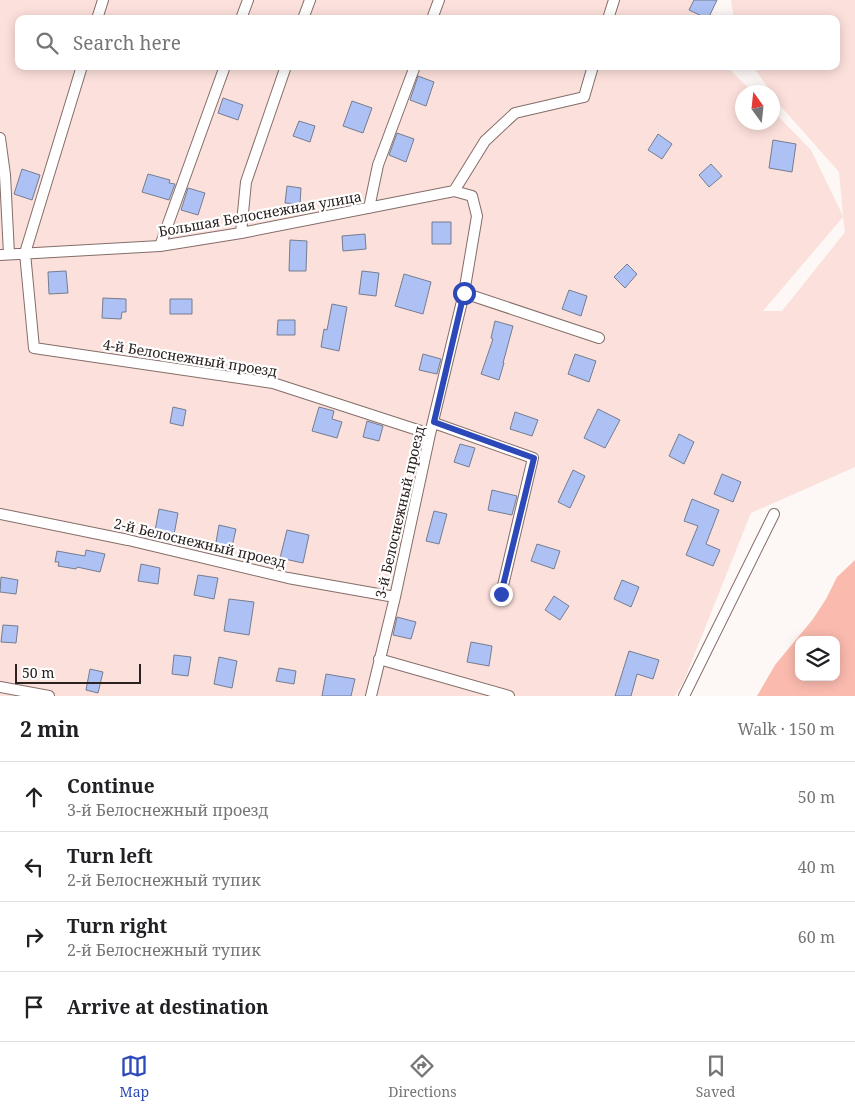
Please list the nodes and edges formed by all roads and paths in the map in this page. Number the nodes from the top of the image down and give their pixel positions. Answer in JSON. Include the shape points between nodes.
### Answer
{"nodes":[{"id":1,"x":103,"y":0,"type":"edge"},
{"id":2,"x":248,"y":0,"type":"edge"},
{"id":3,"x":310,"y":0,"type":"edge"},
{"id":4,"x":439,"y":0,"type":"edge"},
{"id":5,"x":614,"y":0,"type":"edge"},
{"id":6,"x":98,"y":15,"type":"edge"},
{"id":7,"x":242,"y":15,"type":"edge"},
{"id":8,"x":304,"y":15,"type":"edge"},
{"id":9,"x":433,"y":15,"type":"edge"},
{"id":10,"x":608,"y":15,"type":"edge"},
{"id":11,"x":81,"y":70,"type":"edge"},
{"id":12,"x":224,"y":70,"type":"edge"},
{"id":13,"x":285,"y":70,"type":"edge"},
{"id":14,"x":413,"y":70,"type":"edge"},
{"id":15,"x":592,"y":70,"type":"edge"},
{"id":16,"x":0,"y":138,"type":"edge"},
{"id":17,"x":454,"y":191,"type":"junction"},
{"id":18,"x":369,"y":208,"type":"junction"},
{"id":19,"x":241,"y":233,"type":"junction"},
{"id":20,"x":160,"y":246,"type":"junction"},
{"id":21,"x":24,"y":253,"type":"junction"},
{"id":22,"x":5,"y":254,"type":"edge"},
{"id":23,"x":464,"y":293,"type":"junction"},
{"id":24,"x":599,"y":338,"type":"dead end"},
{"id":25,"x":434,"y":422,"type":"junction"},
{"id":26,"x":430,"y":434,"type":"junction"},
{"id":27,"x":0,"y":514,"type":"edge"},
{"id":28,"x":774,"y":514,"type":"dead end"},
{"id":29,"x":501,"y":594,"type":"dead end"},
{"id":30,"x":395,"y":597,"type":"junction"},
{"id":31,"x":379,"y":659,"type":"junction"},
{"id":32,"x":0,"y":687,"type":"edge"},
{"id":33,"x":49,"y":696,"type":"edge"},
{"id":34,"x":371,"y":696,"type":"edge"},
{"id":35,"x":509,"y":696,"type":"edge"},
{"id":36,"x":684,"y":696,"type":"edge"}],
"edges":[{"from":1,"to":6,"type":"lane"},
{"from":2,"to":7,"type":"lane"},
{"from":3,"to":8,"type":"lane"},
{"from":4,"to":9,"type":"lane"},
{"from":5,"to":10,"type":"lane"},
{"from":11,"to":21,"type":"lane"},
{"from":12,"to":20,"type":"lane"},
{"from":13,"to":19,"type":"lane","via":[[246,182]]},
{"from":14,"to":18,"type":"lane","via":[[378,164]]},
{"from":15,"to":17,"type":"lane","via":[[584,96],[515,113],[485,142]]},
{"from":16,"to":22,"type":"lane","via":[[5,175]]},
{"from":17,"to":18,"type":"lane","name":"Большая Белоснежная улица"},
{"from":17,"to":23,"type":"lane","name":"3-й Белоснежный проезд","via":[[472,196],[477,216]]},
{"from":18,"to":19,"type":"lane","name":"Большая Белоснежная улица"},
{"from":19,"to":20,"type":"lane","name":"Большая Белоснежная улица"},
{"from":20,"to":21,"type":"lane","name":"Большая Белоснежная улица"},
{"from":21,"to":22,"type":"lane","name":"Большая Белоснежная улица"},
{"from":21,"to":26,"type":"lane","name":"4-й Белоснежный проезд","via":[[34,348],[273,383]]},
{"from":23,"to":24,"type":"lane"},
{"from":23,"to":25,"type":"lane","name":"3-й Белоснежный проезд"},
{"from":25,"to":26,"type":"lane","name":"3-й Белоснежный проезд"},
{"from":25,"to":29,"type":"lane","via":[[534,458]]},
{"from":26,"to":30,"type":"lane","name":"3-й Белоснежный проезд"},
{"from":27,"to":30,"type":"lane","name":"2-й Белоснежный проезд","via":[[288,578]]},
{"from":28,"to":36,"type":"lane"},
{"from":30,"to":31,"type":"lane","name":"3-й Белоснежный проезд"},
{"from":31,"to":34,"type":"lane","name":"3-й Белоснежный проезд"},
{"from":31,"to":35,"type":"lane"},
{"from":32,"to":33,"type":"lane"}]}
